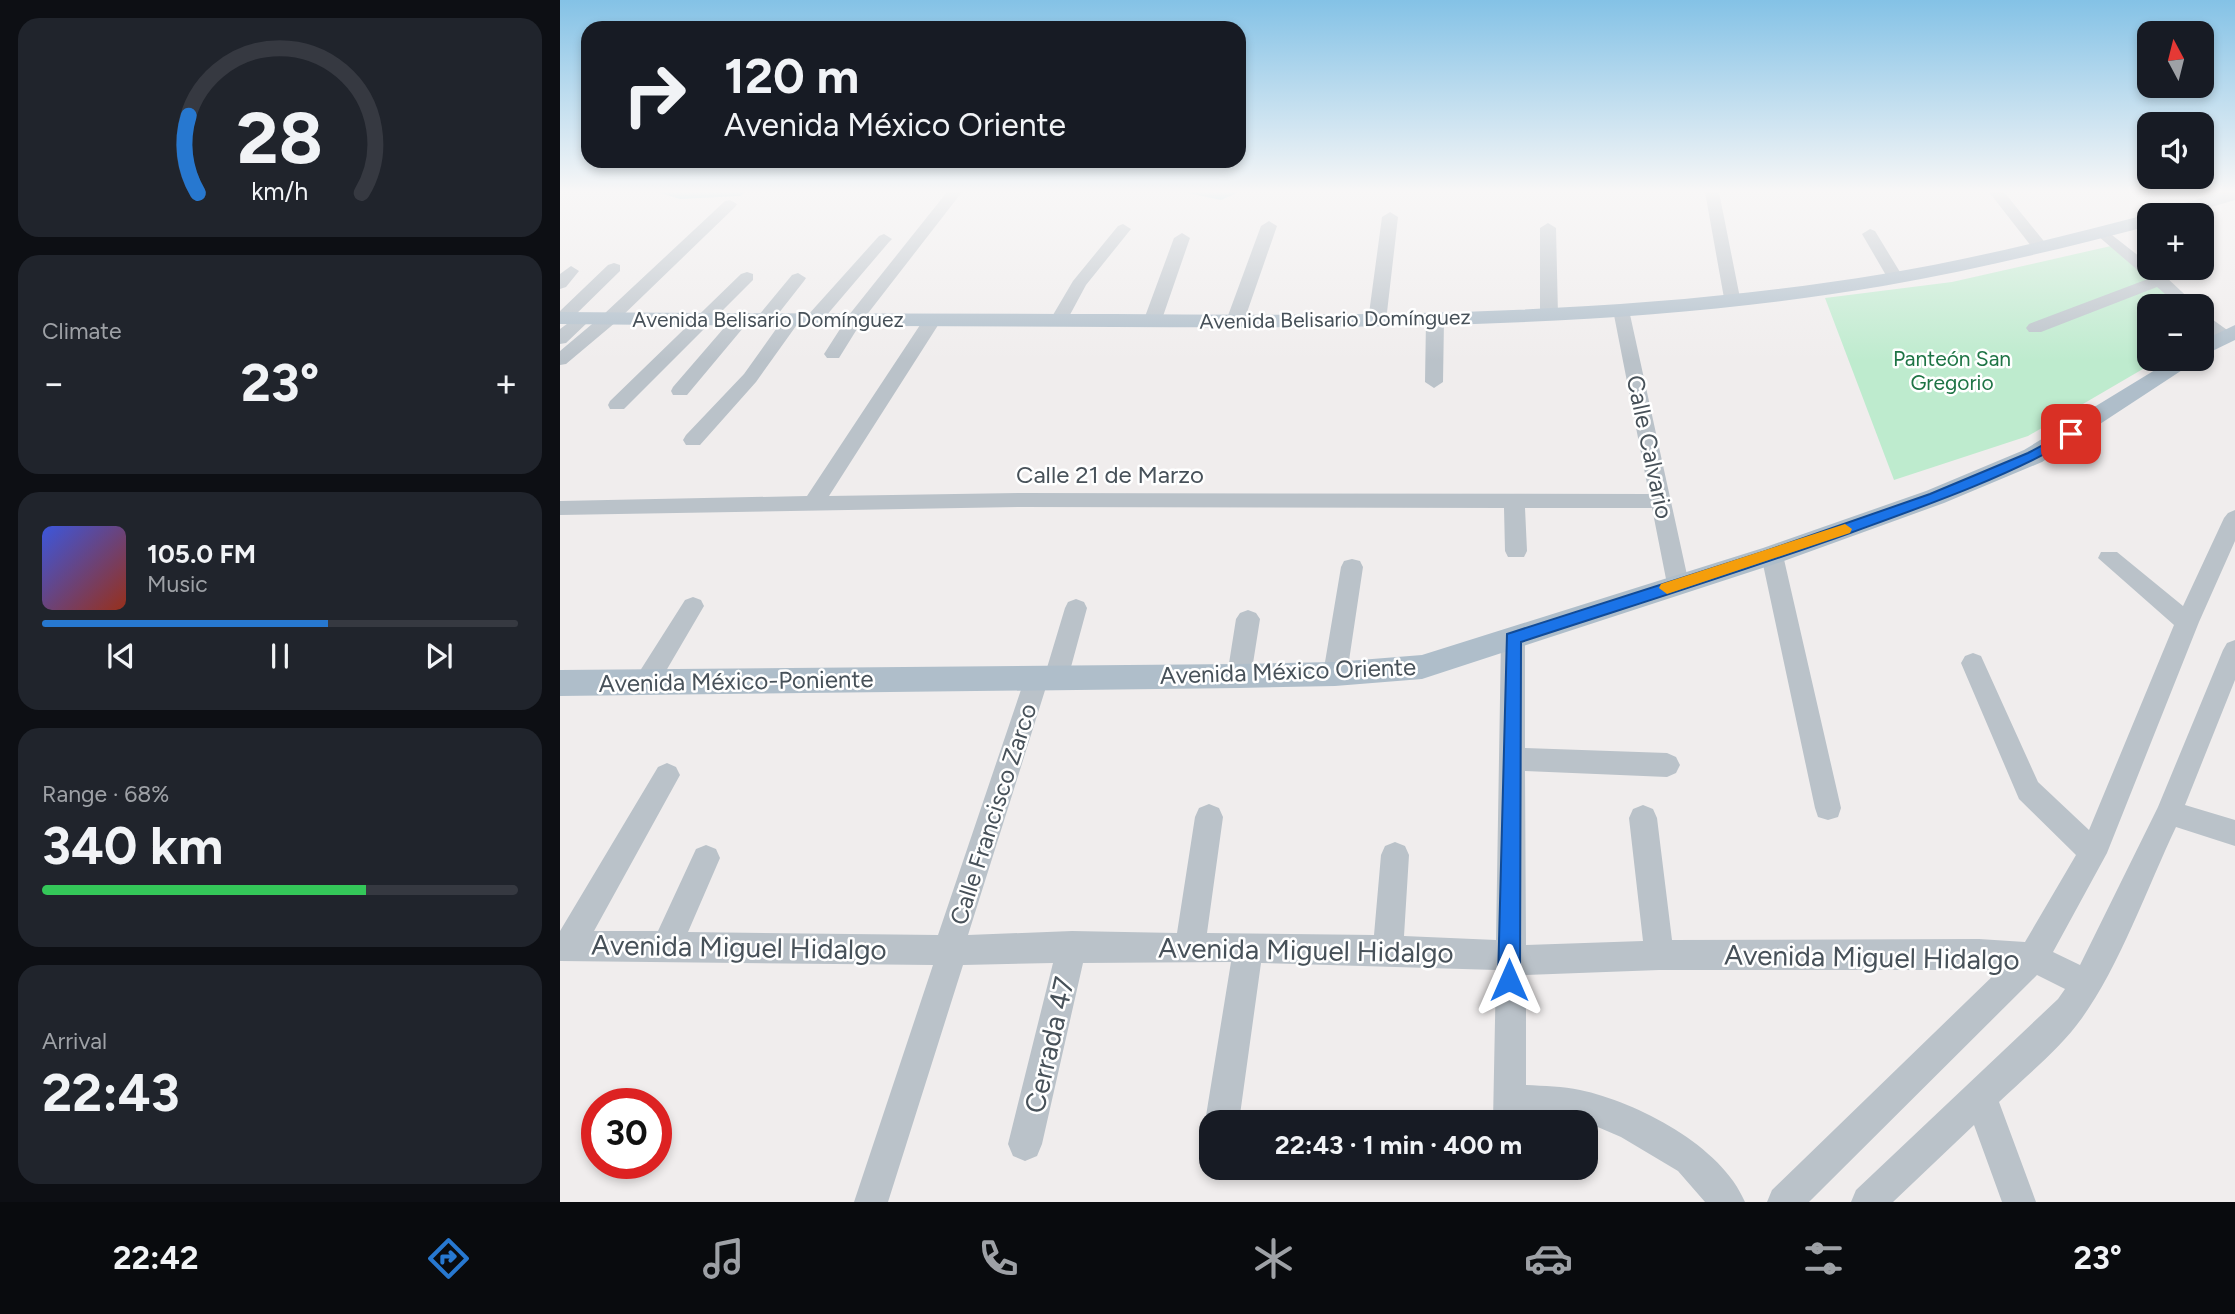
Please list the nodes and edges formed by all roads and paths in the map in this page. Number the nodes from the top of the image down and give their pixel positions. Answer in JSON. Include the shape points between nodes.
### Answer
{"nodes":[{"id":1,"x":684,"y":248,"type":"edge"},
{"id":2,"x":876,"y":248,"type":"edge"},
{"id":3,"x":911,"y":248,"type":"edge"},
{"id":4,"x":1108,"y":248,"type":"edge"},
{"id":5,"x":1178,"y":248,"type":"edge"},
{"id":6,"x":1261,"y":248,"type":"edge"},
{"id":7,"x":1386,"y":248,"type":"edge"},
{"id":8,"x":1548,"y":248,"type":"edge"},
{"id":9,"x":1723,"y":248,"type":"edge"},
{"id":10,"x":1878,"y":248,"type":"edge"},
{"id":11,"x":2041,"y":248,"type":"edge"},
{"id":12,"x":2122,"y":248,"type":"edge"},
{"id":13,"x":614,"y":268,"type":"dead end"},
{"id":14,"x":747,"y":276,"type":"dead end"},
{"id":15,"x":1895,"y":277,"type":"junction"},
{"id":16,"x":798,"y":278,"type":"dead end"},
{"id":17,"x":2160,"y":281,"type":"junction"},
{"id":18,"x":2175,"y":294,"type":"edge"},
{"id":19,"x":1732,"y":298,"type":"junction"},
{"id":20,"x":1622,"y":310,"type":"junction"},
{"id":21,"x":1549,"y":314,"type":"junction"},
{"id":22,"x":610,"y":318,"type":"junction"},
{"id":23,"x":705,"y":318,"type":"junction"},
{"id":24,"x":742,"y":318,"type":"junction"},
{"id":25,"x":765,"y":318,"type":"junction"},
{"id":26,"x":792,"y":319,"type":"junction"},
{"id":27,"x":814,"y":319,"type":"junction"},
{"id":28,"x":856,"y":319,"type":"junction"},
{"id":29,"x":933,"y":319,"type":"junction"},
{"id":30,"x":1059,"y":320,"type":"junction"},
{"id":31,"x":1434,"y":320,"type":"junction"},
{"id":32,"x":1235,"y":321,"type":"junction"},
{"id":33,"x":1377,"y":321,"type":"junction"},
{"id":34,"x":1152,"y":322,"type":"junction"},
{"id":35,"x":566,"y":323,"type":"edge"},
{"id":36,"x":2214,"y":325,"type":"edge"},
{"id":37,"x":2035,"y":328,"type":"dead end"},
{"id":38,"x":2229,"y":334,"type":"edge"},
{"id":39,"x":833,"y":354,"type":"dead end"},
{"id":40,"x":560,"y":360,"type":"edge"},
{"id":41,"x":2170,"y":371,"type":"edge"},
{"id":42,"x":1434,"y":382,"type":"dead end"},
{"id":43,"x":680,"y":391,"type":"dead end"},
{"id":44,"x":617,"y":405,"type":"dead end"},
{"id":45,"x":693,"y":440,"type":"dead end"},
{"id":46,"x":1514,"y":500,"type":"junction"},
{"id":47,"x":1661,"y":501,"type":"junction"},
{"id":48,"x":813,"y":504,"type":"junction"},
{"id":49,"x":563,"y":512,"type":"edge"},
{"id":50,"x":2235,"y":518,"type":"edge"},
{"id":51,"x":1516,"y":551,"type":"dead end"},
{"id":52,"x":1772,"y":555,"type":"junction"},
{"id":53,"x":2109,"y":558,"type":"dead end"},
{"id":54,"x":1352,"y":567,"type":"dead end"},
{"id":55,"x":1678,"y":584,"type":"junction"},
{"id":56,"x":694,"y":606,"type":"dead end"},
{"id":57,"x":1076,"y":608,"type":"dead end"},
{"id":58,"x":1248,"y":619,"type":"dead end"},
{"id":59,"x":2187,"y":622,"type":"junction"},
{"id":60,"x":1513,"y":638,"type":"junction"},
{"id":61,"x":2235,"y":650,"type":"edge"},
{"id":62,"x":1973,"y":663,"type":"dead end"},
{"id":63,"x":1335,"y":674,"type":"junction"},
{"id":64,"x":1239,"y":676,"type":"junction"},
{"id":65,"x":1047,"y":678,"type":"junction"},
{"id":66,"x":912,"y":679,"type":"joint"},
{"id":67,"x":647,"y":681,"type":"junction"},
{"id":68,"x":560,"y":683,"type":"edge"},
{"id":69,"x":1513,"y":758,"type":"junction"},
{"id":70,"x":1667,"y":765,"type":"dead end"},
{"id":71,"x":667,"y":775,"type":"dead end"},
{"id":72,"x":1828,"y":808,"type":"dead end"},
{"id":73,"x":2169,"y":812,"type":"junction"},
{"id":74,"x":1209,"y":817,"type":"dead end"},
{"id":75,"x":1643,"y":818,"type":"dead end"},
{"id":76,"x":2235,"y":833,"type":"edge"},
{"id":77,"x":2093,"y":853,"type":"junction"},
{"id":78,"x":1395,"y":855,"type":"dead end"},
{"id":79,"x":706,"y":858,"type":"dead end"},
{"id":80,"x":667,"y":945,"type":"junction"},
{"id":81,"x":564,"y":946,"type":"edge"},
{"id":82,"x":1072,"y":946,"type":"junction"},
{"id":83,"x":1190,"y":947,"type":"junction"},
{"id":84,"x":1248,"y":948,"type":"junction"},
{"id":85,"x":1388,"y":948,"type":"junction"},
{"id":86,"x":951,"y":950,"type":"junction"},
{"id":87,"x":1659,"y":955,"type":"junction"},
{"id":88,"x":1509,"y":956,"type":"junction"},
{"id":89,"x":2033,"y":958,"type":"junction"},
{"id":90,"x":2087,"y":984,"type":"junction"},
{"id":91,"x":1980,"y":1095,"type":"junction"},
{"id":92,"x":1224,"y":1110,"type":"edge"},
{"id":93,"x":1510,"y":1110,"type":"edge"},
{"id":94,"x":1524,"y":1110,"type":"edge"},
{"id":95,"x":1591,"y":1110,"type":"edge"},
{"id":96,"x":1598,"y":1112,"type":"edge"},
{"id":97,"x":1026,"y":1144,"type":"dead end"},
{"id":98,"x":871,"y":1202,"type":"edge"},
{"id":99,"x":1728,"y":1202,"type":"edge"},
{"id":100,"x":1784,"y":1202,"type":"edge"},
{"id":101,"x":1868,"y":1202,"type":"edge"},
{"id":102,"x":2019,"y":1202,"type":"edge"}],
"edges":[{"from":1,"to":22,"type":"street"},
{"from":2,"to":27,"type":"street"},
{"from":3,"to":28,"type":"street"},
{"from":4,"to":30,"type":"street","via":[[1079,284]]},
{"from":5,"to":34,"type":"street"},
{"from":6,"to":32,"type":"street"},
{"from":7,"to":33,"type":"street"},
{"from":8,"to":21,"type":"street"},
{"from":9,"to":19,"type":"street"},
{"from":10,"to":15,"type":"street"},
{"from":11,"to":15,"type":"main road","name":"Avenida Belisario Domínguez"},
{"from":12,"to":17,"type":"street"},
{"from":13,"to":35,"type":"street"},
{"from":14,"to":23,"type":"street"},
{"from":15,"to":19,"type":"main road","name":"Avenida Belisario Domínguez"},
{"from":16,"to":25,"type":"street"},
{"from":17,"to":18,"type":"street"},
{"from":17,"to":37,"type":"street"},
{"from":19,"to":20,"type":"main road","name":"Avenida Belisario Domínguez"},
{"from":20,"to":21,"type":"main road","name":"Avenida Belisario Domínguez"},
{"from":20,"to":47,"type":"street","name":"Calle Calvario"},
{"from":21,"to":31,"type":"main road","name":"Avenida Belisario Domínguez"},
{"from":22,"to":23,"type":"main road","name":"Avenida Belisario Domínguez"},
{"from":22,"to":35,"type":"main road","name":"Avenida Belisario Domínguez"},
{"from":22,"to":40,"type":"street"},
{"from":23,"to":24,"type":"main road","name":"Avenida Belisario Domínguez"},
{"from":23,"to":44,"type":"street"},
{"from":24,"to":25,"type":"main road","name":"Avenida Belisario Domínguez"},
{"from":24,"to":43,"type":"street"},
{"from":25,"to":26,"type":"main road","name":"Avenida Belisario Domínguez"},
{"from":26,"to":27,"type":"main road","name":"Avenida Belisario Domínguez"},
{"from":26,"to":45,"type":"street","via":[[750,379]]},
{"from":27,"to":28,"type":"main road","name":"Avenida Belisario Domínguez"},
{"from":28,"to":29,"type":"main road","name":"Avenida Belisario Domínguez"},
{"from":28,"to":39,"type":"street"},
{"from":29,"to":30,"type":"main road","name":"Avenida Belisario Domínguez"},
{"from":29,"to":48,"type":"street"},
{"from":30,"to":34,"type":"main road","name":"Avenida Belisario Domínguez"},
{"from":31,"to":33,"type":"main road","name":"Avenida Belisario Domínguez"},
{"from":31,"to":42,"type":"street"},
{"from":32,"to":33,"type":"main road","name":"Avenida Belisario Domínguez"},
{"from":32,"to":34,"type":"main road","name":"Avenida Belisario Domínguez"},
{"from":36,"to":38,"type":"street"},
{"from":41,"to":52,"type":"main road","name":"Avenida México Oriente","via":[[2033,456],[1935,497]]},
{"from":46,"to":47,"type":"street","name":"Calle 21 de Marzo"},
{"from":46,"to":48,"type":"street","name":"Calle 21 de Marzo"},
{"from":46,"to":51,"type":"street"},
{"from":47,"to":55,"type":"street","name":"Calle Calvario"},
{"from":48,"to":49,"type":"street","name":"Calle 21 de Marzo"},
{"from":50,"to":59,"type":"street"},
{"from":52,"to":55,"type":"main road","name":"Avenida México Oriente"},
{"from":52,"to":72,"type":"street"},
{"from":53,"to":59,"type":"street"},
{"from":54,"to":63,"type":"street"},
{"from":55,"to":60,"type":"main road","name":"Avenida México Oriente"},
{"from":56,"to":67,"type":"street"},
{"from":57,"to":65,"type":"street","name":"Calle Francisco Zarco"},
{"from":58,"to":64,"type":"street"},
{"from":59,"to":77,"type":"street"},
{"from":60,"to":63,"type":"main road","name":"Avenida México Oriente","via":[[1422,667]]},
{"from":60,"to":69,"type":"street"},
{"from":61,"to":73,"type":"street"},
{"from":62,"to":77,"type":"street","via":[[2028,790]]},
{"from":63,"to":64,"type":"main road","name":"Avenida México Oriente"},
{"from":64,"to":65,"type":"main road","name":"Avenida México Oriente"},
{"from":65,"to":66,"type":"main road","name":"Avenida México Oriente"},
{"from":65,"to":86,"type":"street","name":"Calle Francisco Zarco","via":[[954,927]]},
{"from":66,"to":67,"type":"main road","name":"Avenida México-Poniente"},
{"from":67,"to":68,"type":"main road","name":"Avenida México-Poniente"},
{"from":69,"to":70,"type":"street"},
{"from":69,"to":88,"type":"street"},
{"from":71,"to":81,"type":"street"},
{"from":73,"to":76,"type":"street"},
{"from":73,"to":90,"type":"street"},
{"from":74,"to":83,"type":"street"},
{"from":75,"to":87,"type":"street"},
{"from":77,"to":89,"type":"street"},
{"from":78,"to":85,"type":"street"},
{"from":79,"to":80,"type":"street"},
{"from":80,"to":81,"type":"street","name":"Avenida Miguel Hidalgo"},
{"from":80,"to":86,"type":"street","name":"Avenida Miguel Hidalgo"},
{"from":82,"to":83,"type":"street","name":"Avenida Miguel Hidalgo"},
{"from":82,"to":86,"type":"street","name":"Avenida Miguel Hidalgo"},
{"from":82,"to":97,"type":"street","name":"Cerrada 47"},
{"from":83,"to":84,"type":"street","name":"Avenida Miguel Hidalgo"},
{"from":84,"to":85,"type":"street","name":"Avenida Miguel Hidalgo"},
{"from":84,"to":92,"type":"street"},
{"from":85,"to":88,"type":"street","name":"Avenida Miguel Hidalgo"},
{"from":86,"to":98,"type":"street","name":"Calle Francisco Zarco"},
{"from":87,"to":88,"type":"street","name":"Avenida Miguel Hidalgo","via":[[1525,960]]},
{"from":87,"to":89,"type":"street","name":"Avenida Miguel Hidalgo","via":[[1979,954]]},
{"from":88,"to":93,"type":"street"},
{"from":89,"to":90,"type":"street","name":"Avenida Miguel Hidalgo"},
{"from":89,"to":100,"type":"street"},
{"from":90,"to":91,"type":"street","via":[[2040,1041]]},
{"from":91,"to":101,"type":"street"},
{"from":91,"to":102,"type":"street"},
{"from":94,"to":95,"type":"street","via":[[1580,1106]]},
{"from":96,"to":99,"type":"street","via":[[1630,1124],[1690,1159]]}]}
